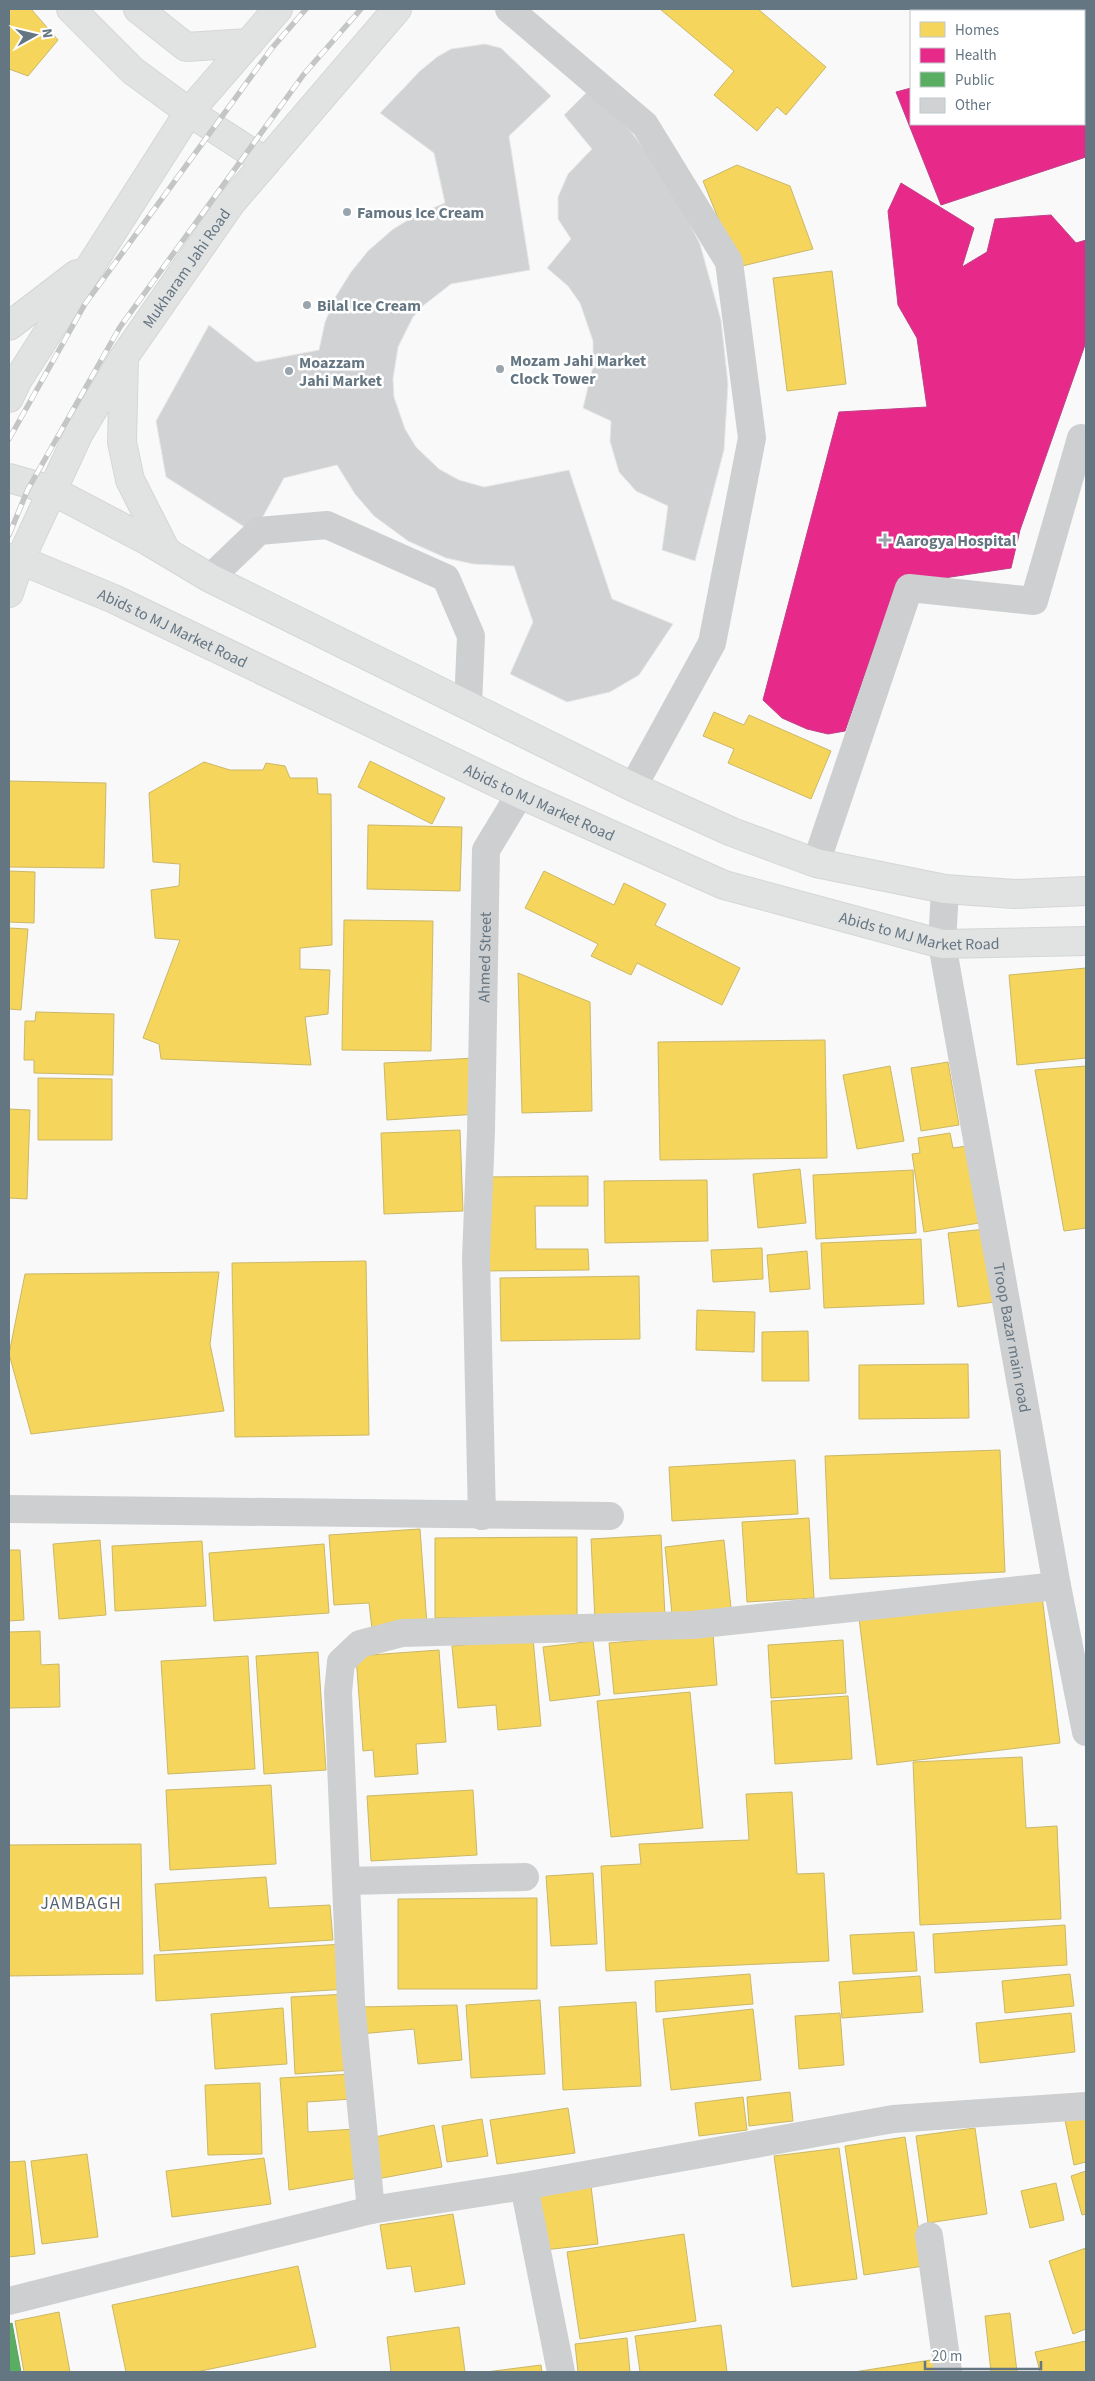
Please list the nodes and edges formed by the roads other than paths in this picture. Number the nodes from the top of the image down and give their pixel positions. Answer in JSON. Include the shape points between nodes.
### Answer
{"nodes":[{"id":1,"x":71,"y":9,"type":"edge"},
{"id":2,"x":138,"y":9,"type":"edge"},
{"id":3,"x":278,"y":9,"type":"edge"},
{"id":4,"x":397,"y":9,"type":"edge"},
{"id":5,"x":509,"y":9,"type":"edge"},
{"id":6,"x":249,"y":43,"type":"junction"},
{"id":7,"x":189,"y":112,"type":"junction"},
{"id":8,"x":266,"y":162,"type":"junction"},
{"id":9,"x":92,"y":262,"type":"junction"},
{"id":10,"x":9,"y":326,"type":"edge"},
{"id":11,"x":124,"y":357,"type":"junction"},
{"id":12,"x":9,"y":398,"type":"edge"},
{"id":13,"x":1081,"y":438,"type":"dead end"},
{"id":14,"x":9,"y":478,"type":"edge"},
{"id":15,"x":51,"y":490,"type":"junction"},
{"id":16,"x":166,"y":551,"type":"junction"},
{"id":17,"x":14,"y":559,"type":"edge"},
{"id":18,"x":210,"y":578,"type":"junction"},
{"id":19,"x":9,"y":593,"type":"edge"},
{"id":20,"x":468,"y":705,"type":"junction"},
{"id":21,"x":633,"y":788,"type":"junction"},
{"id":22,"x":520,"y":794,"type":"junction"},
{"id":23,"x":816,"y":862,"type":"junction"},
{"id":24,"x":944,"y":889,"type":"junction"},
{"id":25,"x":1086,"y":891,"type":"edge"},
{"id":26,"x":1086,"y":941,"type":"edge"},
{"id":27,"x":942,"y":944,"type":"junction"},
{"id":28,"x":9,"y":1509,"type":"edge"},
{"id":29,"x":482,"y":1516,"type":"junction"},
{"id":30,"x":610,"y":1516,"type":"dead end"},
{"id":31,"x":1058,"y":1586,"type":"junction"},
{"id":32,"x":1086,"y":1732,"type":"edge"},
{"id":33,"x":525,"y":1877,"type":"dead end"},
{"id":34,"x":346,"y":1881,"type":"junction"},
{"id":35,"x":1086,"y":2106,"type":"edge"},
{"id":36,"x":524,"y":2186,"type":"junction"},
{"id":37,"x":371,"y":2210,"type":"junction"},
{"id":38,"x":929,"y":2236,"type":"dead end"},
{"id":39,"x":9,"y":2301,"type":"edge"},
{"id":40,"x":561,"y":2372,"type":"edge"},
{"id":41,"x":948,"y":2372,"type":"edge"}],
"edges":[{"from":1,"to":7,"type":"main road","via":[[133,71]]},
{"from":2,"to":6,"type":"main road","via":[[186,47]]},
{"from":3,"to":6,"type":"main road"},
{"from":4,"to":8,"type":"main road","name":"Mukharam Jahi Road"},
{"from":5,"to":21,"type":"street","via":[[646,125],[729,262],[752,438],[712,643]]},
{"from":6,"to":7,"type":"main road"},
{"from":7,"to":8,"type":"main road"},
{"from":7,"to":9,"type":"main road"},
{"from":8,"to":11,"type":"main road","name":"Mukharam Jahi Road","via":[[232,204]]},
{"from":9,"to":10,"type":"main road"},
{"from":9,"to":12,"type":"main road"},
{"from":11,"to":15,"type":"main road","name":"Mukharam Jahi Road","via":[[79,433]]},
{"from":11,"to":16,"type":"main road","via":[[122,442],[130,480]]},
{"from":13,"to":23,"type":"street","via":[[1034,601],[909,588]]},
{"from":14,"to":15,"type":"main road"},
{"from":15,"to":16,"type":"main road"},
{"from":15,"to":17,"type":"main road","name":"Mukharam Jahi Road"},
{"from":16,"to":18,"type":"main road"},
{"from":17,"to":19,"type":"main road","name":"Mukharam Jahi Road"},
{"from":17,"to":22,"type":"main road","name":"Abids to MJ Market Road","via":[[114,599]]},
{"from":18,"to":20,"type":"main road"},
{"from":18,"to":20,"type":"street","via":[[259,531],[328,525],[446,578],[471,636]]},
{"from":20,"to":21,"type":"main road"},
{"from":21,"to":23,"type":"main road","via":[[732,832]]},
{"from":22,"to":27,"type":"main road","name":"Abids to MJ Market Road","via":[[724,885]]},
{"from":22,"to":29,"type":"street","name":"Ahmed Street","via":[[486,850],[476,1258]]},
{"from":23,"to":24,"type":"main road"},
{"from":24,"to":25,"type":"main road","via":[[1014,894]]},
{"from":24,"to":27,"type":"street","name":"Troop Bazar main road"},
{"from":26,"to":27,"type":"main road","name":"Abids to MJ Market Road"},
{"from":27,"to":31,"type":"street","name":"Troop Bazar main road"},
{"from":28,"to":29,"type":"street"},
{"from":29,"to":30,"type":"street"},
{"from":31,"to":32,"type":"street","name":"Troop Bazar main road"},
{"from":31,"to":34,"type":"street","via":[[693,1625],[402,1633],[360,1644],[341,1662],[338,1692]]},
{"from":33,"to":34,"type":"street"},
{"from":34,"to":37,"type":"street","via":[[351,2002]]},
{"from":35,"to":36,"type":"street","via":[[893,2119]]},
{"from":36,"to":37,"type":"street"},
{"from":36,"to":40,"type":"street"},
{"from":37,"to":39,"type":"street"},
{"from":38,"to":41,"type":"street"}]}
